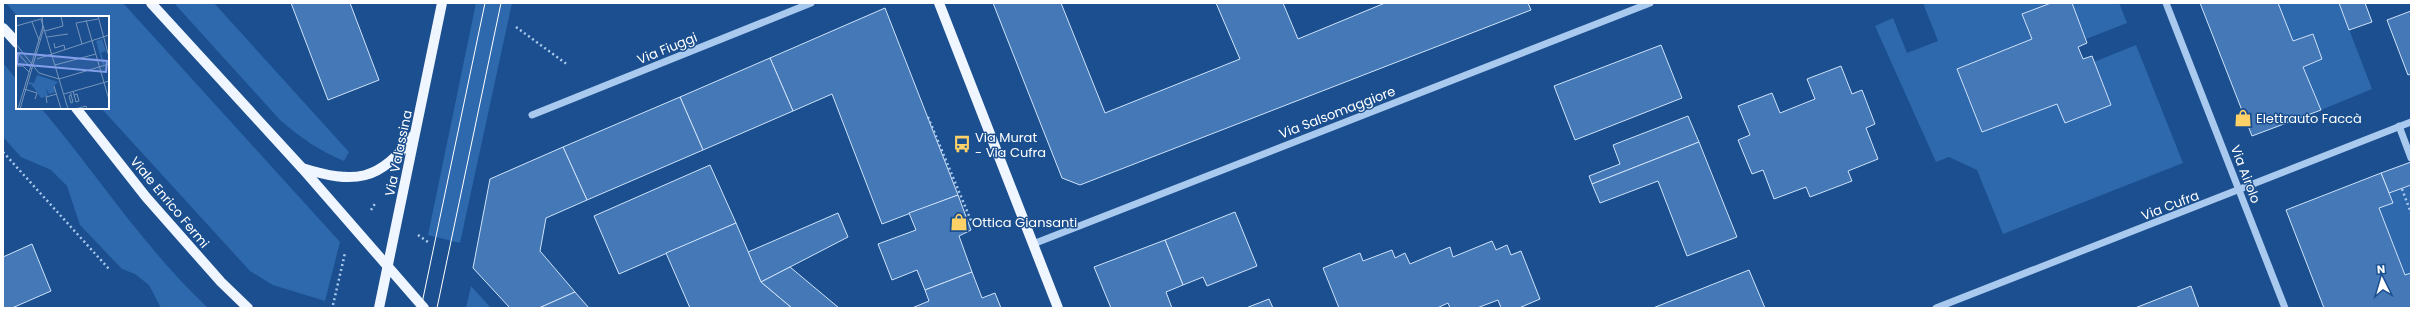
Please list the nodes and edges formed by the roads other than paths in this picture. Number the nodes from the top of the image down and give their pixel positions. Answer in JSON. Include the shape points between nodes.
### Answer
{"nodes":[{"id":1,"x":151,"y":3,"type":"edge"},
{"id":2,"x":442,"y":3,"type":"edge"},
{"id":3,"x":811,"y":3,"type":"edge"},
{"id":4,"x":939,"y":3,"type":"edge"},
{"id":5,"x":1650,"y":3,"type":"edge"},
{"id":6,"x":2166,"y":3,"type":"edge"},
{"id":7,"x":3,"y":28,"type":"edge"},
{"id":8,"x":16,"y":42,"type":"edge"},
{"id":9,"x":77,"y":109,"type":"edge"},
{"id":10,"x":532,"y":115,"type":"dead end"},
{"id":11,"x":2411,"y":122,"type":"edge"},
{"id":12,"x":2399,"y":126,"type":"junction"},
{"id":13,"x":416,"y":132,"type":"junction"},
{"id":14,"x":2411,"y":158,"type":"edge"},
{"id":15,"x":302,"y":168,"type":"junction"},
{"id":16,"x":2239,"y":190,"type":"junction"},
{"id":17,"x":1033,"y":244,"type":"junction"},
{"id":18,"x":387,"y":266,"type":"junction"},
{"id":19,"x":248,"y":308,"type":"edge"},
{"id":20,"x":379,"y":308,"type":"edge"},
{"id":21,"x":424,"y":308,"type":"edge"},
{"id":22,"x":1058,"y":308,"type":"edge"},
{"id":23,"x":1936,"y":308,"type":"edge"},
{"id":24,"x":2285,"y":308,"type":"edge"}],
"edges":[{"from":1,"to":15,"type":"main road"},
{"from":2,"to":13,"type":"main road","name":"Via Valassina"},
{"from":3,"to":10,"type":"street","name":"Via Fiuggi"},
{"from":4,"to":17,"type":"main road"},
{"from":5,"to":17,"type":"street","name":"Via Salsomaggiore"},
{"from":6,"to":16,"type":"street","name":"Via Airolo"},
{"from":7,"to":8,"type":"main road"},
{"from":9,"to":19,"type":"main road","name":"Viale Enrico Fermi","via":[[146,197],[221,282]]},
{"from":11,"to":12,"type":"street","name":"Via Cufra"},
{"from":12,"to":14,"type":"street"},
{"from":12,"to":16,"type":"street","name":"Via Cufra"},
{"from":13,"to":15,"type":"main road","via":[[398,157],[372,174],[333,177]]},
{"from":13,"to":18,"type":"main road","name":"Via Valassina"},
{"from":15,"to":18,"type":"main road"},
{"from":16,"to":23,"type":"street","name":"Via Cufra"},
{"from":16,"to":24,"type":"street","name":"Via Airolo"},
{"from":17,"to":22,"type":"main road"},
{"from":18,"to":20,"type":"main road","name":"Via Valassina"},
{"from":18,"to":21,"type":"main road"}]}
